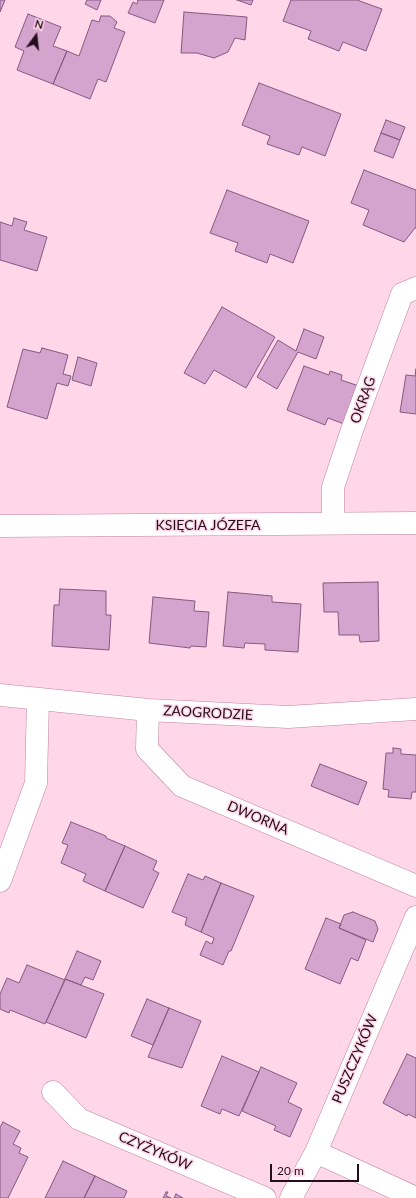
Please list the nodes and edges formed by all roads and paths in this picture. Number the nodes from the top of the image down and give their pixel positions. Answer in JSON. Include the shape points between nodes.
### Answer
{"nodes":[{"id":1,"x":416,"y":288,"type":"edge"},
{"id":2,"x":333,"y":523,"type":"junction"},
{"id":3,"x":416,"y":523,"type":"edge"},
{"id":4,"x":0,"y":526,"type":"edge"},
{"id":5,"x":0,"y":695,"type":"edge"},
{"id":6,"x":38,"y":699,"type":"junction"},
{"id":7,"x":416,"y":709,"type":"edge"},
{"id":8,"x":148,"y":710,"type":"junction"},
{"id":9,"x":0,"y":881,"type":"edge"},
{"id":10,"x":416,"y":886,"type":"edge"},
{"id":11,"x":416,"y":917,"type":"edge"},
{"id":12,"x":53,"y":1092,"type":"dead end"},
{"id":13,"x":316,"y":1152,"type":"junction"},
{"id":14,"x":265,"y":1198,"type":"edge"},
{"id":15,"x":291,"y":1198,"type":"edge"},
{"id":16,"x":416,"y":1198,"type":"edge"}],
"edges":[{"from":1,"to":2,"type":"street","name":"OKRĄG","via":[[402,294],[352,430],[333,487]]},
{"from":2,"to":3,"type":"street","name":"KSIĘCIA JÓZEFA"},
{"from":2,"to":4,"type":"street","name":"KSIĘCIA JÓZEFA"},
{"from":5,"to":6,"type":"street","name":"ZAOGRODZIE"},
{"from":6,"to":8,"type":"street","name":"ZAOGRODZIE"},
{"from":6,"to":9,"type":"street","via":[[36,783]]},
{"from":7,"to":8,"type":"street","name":"ZAOGRODZIE","via":[[288,717]]},
{"from":8,"to":10,"type":"street","name":"DWORNA","via":[[147,749],[182,786]]},
{"from":11,"to":13,"type":"street","name":"PUSZCZYKÓW"},
{"from":12,"to":14,"type":"street","name":"CZYŻYKÓW","via":[[79,1119]]},
{"from":13,"to":15,"type":"street","name":"PUSZCZYKÓW"},
{"from":13,"to":16,"type":"street"}]}
